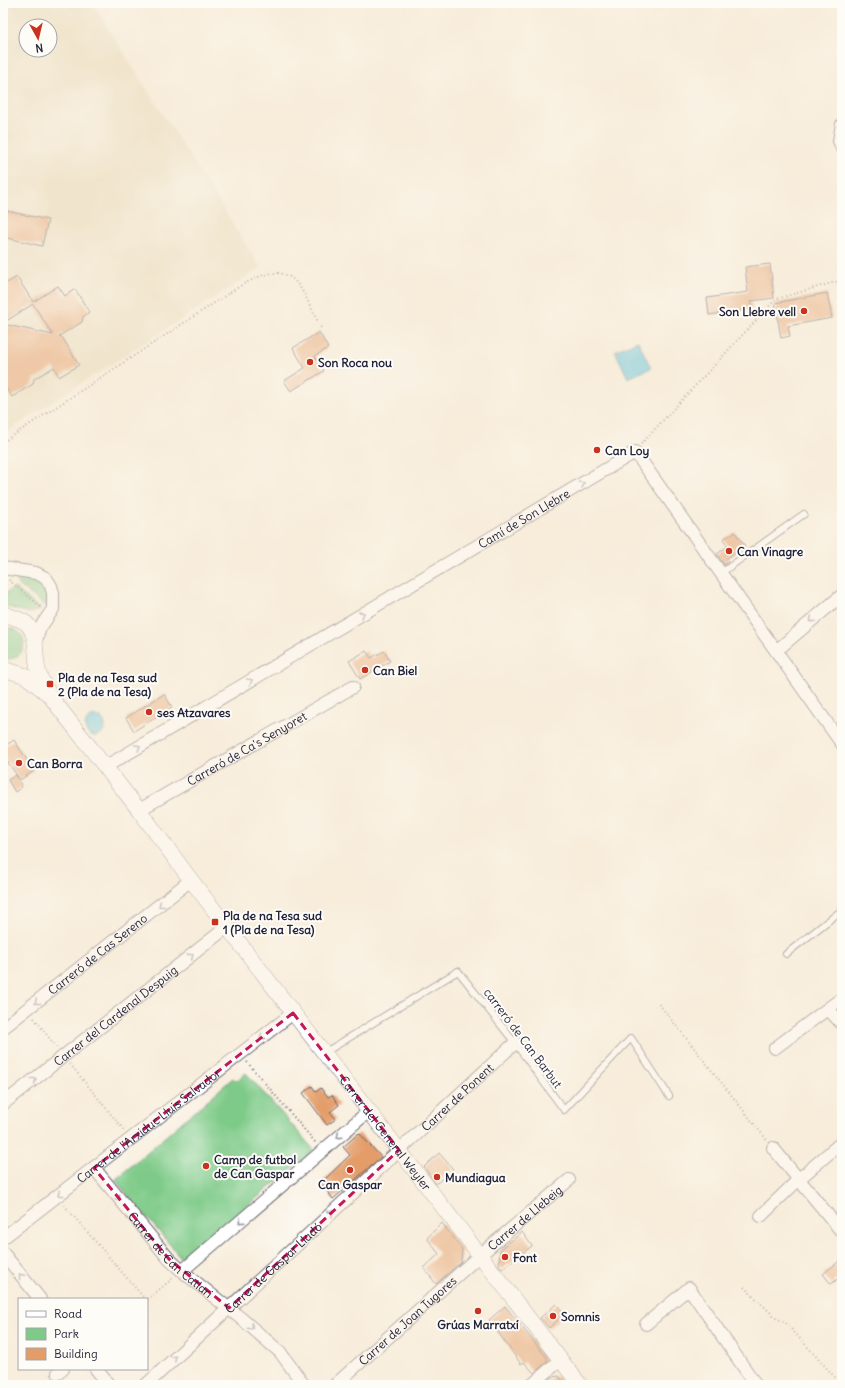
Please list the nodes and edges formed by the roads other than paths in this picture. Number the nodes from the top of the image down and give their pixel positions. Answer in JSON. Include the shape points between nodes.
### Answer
{"nodes":[{"id":1,"x":842,"y":124,"type":"edge"},
{"id":2,"x":842,"y":148,"type":"edge"},
{"id":3,"x":804,"y":514,"type":"dead end"},
{"id":4,"x":3,"y":568,"type":"edge"},
{"id":5,"x":721,"y":573,"type":"junction"},
{"id":6,"x":842,"y":595,"type":"edge"},
{"id":7,"x":53,"y":600,"type":"junction"},
{"id":8,"x":8,"y":616,"type":"edge"},
{"id":9,"x":35,"y":644,"type":"junction"},
{"id":10,"x":776,"y":651,"type":"junction"},
{"id":11,"x":4,"y":670,"type":"edge"},
{"id":12,"x":353,"y":687,"type":"dead end"},
{"id":13,"x":49,"y":695,"type":"junction"},
{"id":14,"x":842,"y":744,"type":"edge"},
{"id":15,"x":105,"y":767,"type":"junction"},
{"id":16,"x":140,"y":810,"type":"junction"},
{"id":17,"x":191,"y":880,"type":"junction"},
{"id":18,"x":842,"y":910,"type":"edge"},
{"id":19,"x":227,"y":927,"type":"junction"},
{"id":20,"x":786,"y":954,"type":"dead end"},
{"id":21,"x":842,"y":998,"type":"edge"},
{"id":22,"x":828,"y":1009,"type":"junction"},
{"id":23,"x":293,"y":1013,"type":"junction"},
{"id":24,"x":842,"y":1024,"type":"edge"},
{"id":25,"x":3,"y":1028,"type":"edge"},
{"id":26,"x":515,"y":1043,"type":"junction"},
{"id":27,"x":775,"y":1048,"type":"dead end"},
{"id":28,"x":324,"y":1053,"type":"junction"},
{"id":29,"x":669,"y":1096,"type":"dead end"},
{"id":30,"x":3,"y":1104,"type":"edge"},
{"id":31,"x":369,"y":1111,"type":"junction"},
{"id":32,"x":842,"y":1142,"type":"edge"},
{"id":33,"x":773,"y":1148,"type":"road end"},
{"id":34,"x":399,"y":1150,"type":"junction"},
{"id":35,"x":94,"y":1168,"type":"junction"},
{"id":36,"x":799,"y":1179,"type":"junction"},
{"id":37,"x":569,"y":1180,"type":"dead end"},
{"id":38,"x":761,"y":1216,"type":"dead end"},
{"id":39,"x":842,"y":1232,"type":"edge"},
{"id":40,"x":3,"y":1238,"type":"edge"},
{"id":41,"x":3,"y":1253,"type":"edge"},
{"id":42,"x":480,"y":1255,"type":"junction"},
{"id":43,"x":182,"y":1271,"type":"junction"},
{"id":44,"x":39,"y":1298,"type":"edge"},
{"id":45,"x":229,"y":1308,"type":"junction"},
{"id":46,"x":646,"y":1324,"type":"dead end"},
{"id":47,"x":560,"y":1360,"type":"junction"},
{"id":48,"x":97,"y":1370,"type":"edge"},
{"id":49,"x":109,"y":1385,"type":"edge"},
{"id":50,"x":146,"y":1385,"type":"edge"},
{"id":51,"x":304,"y":1385,"type":"edge"},
{"id":52,"x":335,"y":1385,"type":"edge"},
{"id":53,"x":532,"y":1385,"type":"edge"},
{"id":54,"x":580,"y":1385,"type":"edge"},
{"id":55,"x":756,"y":1385,"type":"edge"}],
"edges":[{"from":1,"to":2,"type":"street","via":[[839,141]]},
{"from":3,"to":5,"type":"lane"},
{"from":4,"to":7,"type":"street","via":[[43,576],[51,586]]},
{"from":5,"to":10,"type":"street"},
{"from":15,"to":5,"type":"street","name":"Camí de Son Llebre","one_way":true,"via":[[635,452]]},
{"from":6,"to":10,"type":"street","one_way":true},
{"from":7,"to":8,"type":"street","via":[[39,616]]},
{"from":7,"to":9,"type":"street","via":[[53,609],[40,628]]},
{"from":8,"to":9,"type":"street","via":[[25,622],[34,636]]},
{"from":9,"to":11,"type":"street","via":[[34,653],[22,666]]},
{"from":9,"to":13,"type":"street","via":[[38,673]]},
{"from":10,"to":14,"type":"street"},
{"from":11,"to":13,"type":"street","via":[[28,678]]},
{"from":12,"to":16,"type":"street","name":"Carreró de Ca's Senyoret"},
{"from":13,"to":15,"type":"street","name":"Carrer del General Weyler"},
{"from":15,"to":16,"type":"street","name":"Carrer del General Weyler"},
{"from":16,"to":17,"type":"street","name":"Carrer del General Weyler"},
{"from":17,"to":19,"type":"street","name":"Carrer del General Weyler"},
{"from":17,"to":25,"type":"street","name":"Carreró de Cas Sereno","one_way":true},
{"from":18,"to":20,"type":"lane"},
{"from":19,"to":23,"type":"street","name":"Carrer del General Weyler"},
{"from":30,"to":19,"type":"street","name":"Carrer del Cardenal Despuig","one_way":true},
{"from":21,"to":22,"type":"street"},
{"from":22,"to":24,"type":"street"},
{"from":22,"to":27,"type":"street"},
{"from":23,"to":28,"type":"street","name":"Carrer del General Weyler"},
{"from":23,"to":35,"type":"street","name":"Carrer de l'Arxiduc Lluis Salvador","one_way":true},
{"from":26,"to":28,"type":"lane","name":"carreró de Can Barbut","via":[[458,971]]},
{"from":26,"to":29,"type":"lane","name":"carreró de Can Barbut","via":[[564,1110],[631,1038]]},
{"from":26,"to":34,"type":"street","name":"Carrer de Ponent"},
{"from":28,"to":31,"type":"street","name":"Carrer del General Weyler"},
{"from":31,"to":34,"type":"street","name":"Carrer del General Weyler"},
{"from":31,"to":43,"type":"street","one_way":true},
{"from":32,"to":36,"type":"street"},
{"from":33,"to":36,"type":"street"},
{"from":34,"to":42,"type":"street","name":"Carrer del General Weyler"},
{"from":45,"to":34,"type":"street","name":"Carrer de Gaspar Lladó","one_way":true},
{"from":35,"to":40,"type":"street","name":"Carrer de l'Arxiduc Lluis Salvador","one_way":true},
{"from":35,"to":43,"type":"street","name":"Carrer de Can Catlari","one_way":true},
{"from":36,"to":38,"type":"street"},
{"from":36,"to":39,"type":"street"},
{"from":37,"to":42,"type":"street","name":"Carrer de Llebeig"},
{"from":44,"to":41,"type":"street","one_way":true},
{"from":42,"to":47,"type":"street","name":"Carrer del General Weyler"},
{"from":42,"to":52,"type":"street","name":"Carrer de Joan Tugores"},
{"from":43,"to":45,"type":"street","name":"Carrer de Can Catlari"},
{"from":50,"to":45,"type":"street","name":"Carrer de Gaspar Lladó","one_way":true},
{"from":45,"to":51,"type":"street","name":"Carrer de Can Catlari","one_way":true,"via":[[280,1352]]},
{"from":46,"to":55,"type":"street","via":[[689,1288]]},
{"from":47,"to":53,"type":"street"},
{"from":47,"to":54,"type":"street","name":"Carrer del General Weyler"},
{"from":48,"to":49,"type":"street"}]}
